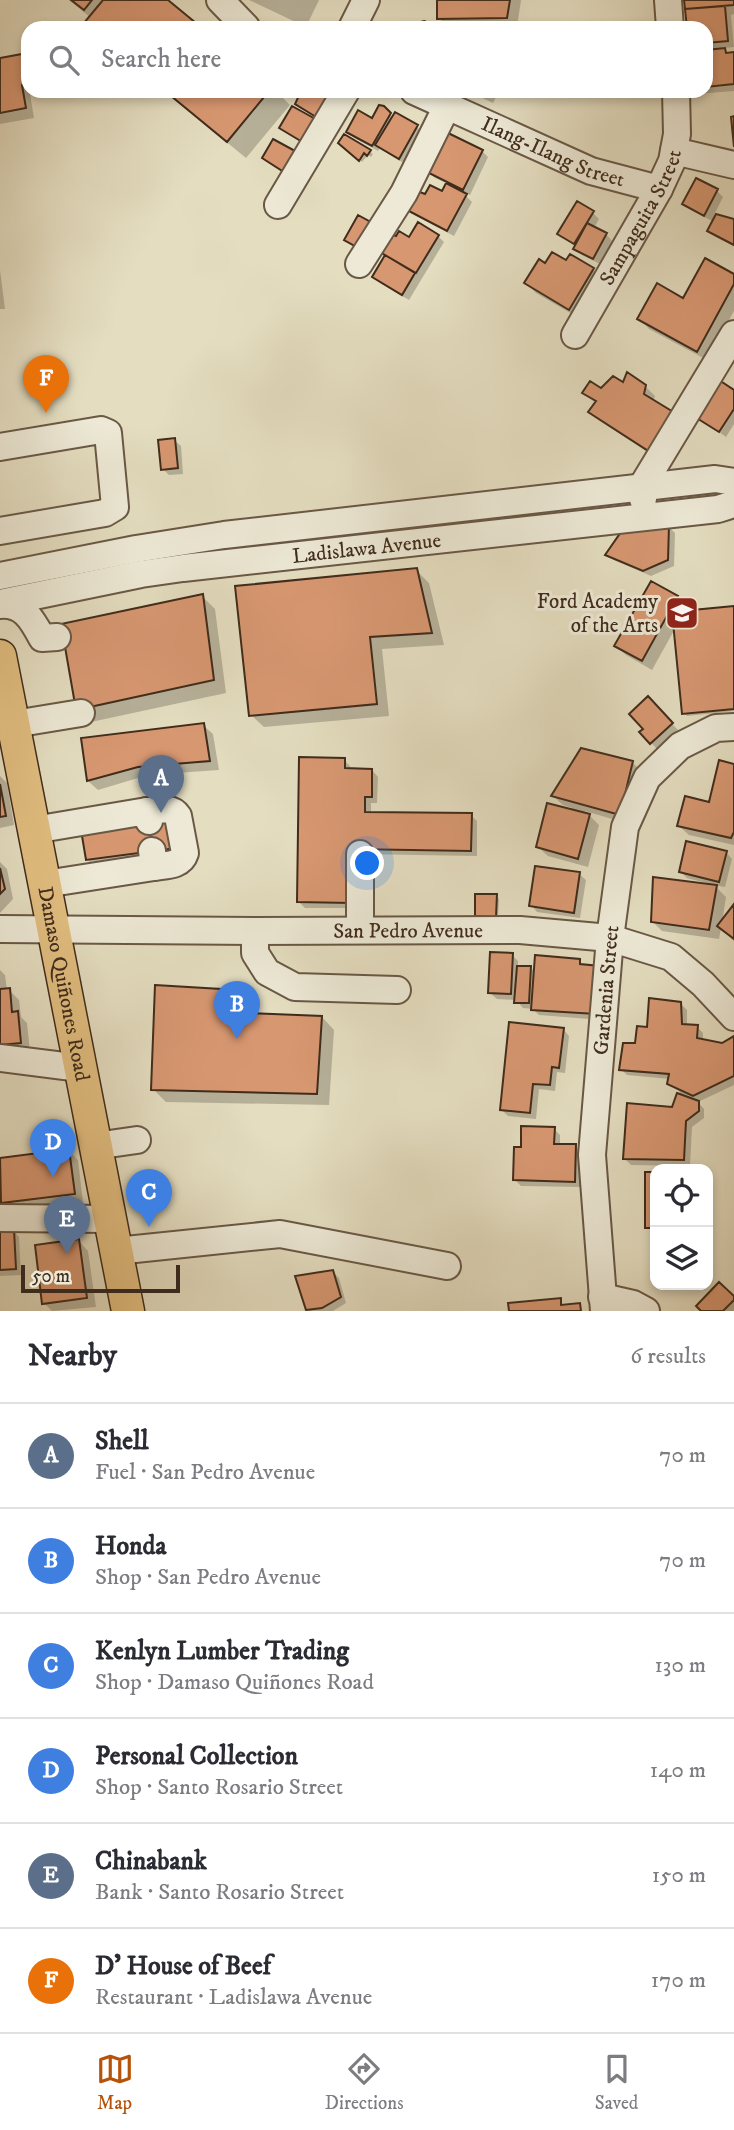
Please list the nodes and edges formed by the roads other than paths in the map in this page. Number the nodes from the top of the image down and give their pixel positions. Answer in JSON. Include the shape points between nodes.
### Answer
{"nodes":[{"id":1,"x":220,"y":0,"type":"edge"},
{"id":2,"x":366,"y":0,"type":"edge"},
{"id":3,"x":668,"y":0,"type":"edge"},
{"id":4,"x":240,"y":21,"type":"edge"},
{"id":5,"x":356,"y":21,"type":"edge"},
{"id":6,"x":670,"y":21,"type":"edge"},
{"id":7,"x":342,"y":98,"type":"edge"},
{"id":8,"x":428,"y":98,"type":"edge"},
{"id":9,"x":676,"y":98,"type":"edge"},
{"id":10,"x":447,"y":107,"type":"junction"},
{"id":11,"x":674,"y":151,"type":"junction"},
{"id":12,"x":734,"y":165,"type":"edge"},
{"id":13,"x":659,"y":189,"type":"junction"},
{"id":14,"x":278,"y":205,"type":"dead end"},
{"id":15,"x":359,"y":264,"type":"dead end"},
{"id":16,"x":734,"y":334,"type":"edge"},
{"id":17,"x":575,"y":335,"type":"dead end"},
{"id":18,"x":0,"y":447,"type":"edge"},
{"id":19,"x":734,"y":482,"type":"edge"},
{"id":20,"x":641,"y":488,"type":"junction"},
{"id":21,"x":734,"y":504,"type":"edge"},
{"id":22,"x":644,"y":516,"type":"junction"},
{"id":23,"x":358,"y":520,"type":"junction"},
{"id":24,"x":0,"y":531,"type":"edge"},
{"id":25,"x":360,"y":547,"type":"junction"},
{"id":26,"x":0,"y":576,"type":"edge"},
{"id":27,"x":0,"y":604,"type":"edge"},
{"id":28,"x":57,"y":637,"type":"dead end"},
{"id":29,"x":0,"y":656,"type":"edge"},
{"id":30,"x":81,"y":713,"type":"dead end"},
{"id":31,"x":734,"y":727,"type":"edge"},
{"id":32,"x":11,"y":744,"type":"edge"},
{"id":33,"x":34,"y":830,"type":"junction"},
{"id":34,"x":360,"y":854,"type":"dead end"},
{"id":35,"x":45,"y":884,"type":"junction"},
{"id":36,"x":53,"y":928,"type":"junction"},
{"id":37,"x":360,"y":930,"type":"junction"},
{"id":38,"x":255,"y":931,"type":"junction"},
{"id":39,"x":4,"y":934,"type":"edge"},
{"id":40,"x":610,"y":938,"type":"junction"},
{"id":41,"x":397,"y":990,"type":"dead end"},
{"id":42,"x":734,"y":1017,"type":"edge"},
{"id":43,"x":0,"y":1058,"type":"edge"},
{"id":44,"x":80,"y":1068,"type":"junction"},
{"id":45,"x":137,"y":1140,"type":"dead end"},
{"id":46,"x":95,"y":1146,"type":"junction"},
{"id":47,"x":0,"y":1218,"type":"edge"},
{"id":48,"x":110,"y":1219,"type":"junction"},
{"id":49,"x":116,"y":1251,"type":"junction"},
{"id":50,"x":447,"y":1266,"type":"dead end"},
{"id":51,"x":603,"y":1304,"type":"edge"},
{"id":52,"x":128,"y":1311,"type":"edge"},
{"id":53,"x":646,"y":1311,"type":"edge"}],
"edges":[{"from":1,"to":4,"type":"street"},
{"from":2,"to":5,"type":"street"},
{"from":3,"to":6,"type":"street"},
{"from":7,"to":14,"type":"street"},
{"from":8,"to":10,"type":"street","name":"Ilang-Ilang Street"},
{"from":9,"to":11,"type":"street","name":"Sampaguita Street"},
{"from":10,"to":13,"type":"street","name":"Ilang-Ilang Street","via":[[591,171]]},
{"from":10,"to":15,"type":"street","via":[[404,193]]},
{"from":11,"to":12,"type":"street"},
{"from":11,"to":13,"type":"street","name":"Sampaguita Street"},
{"from":13,"to":17,"type":"street","name":"Sampaguita Street"},
{"from":16,"to":20,"type":"street"},
{"from":18,"to":24,"type":"street","via":[[101,430],[108,433],[115,507],[105,513]]},
{"from":19,"to":20,"type":"street","name":"Ladislawa Avenue","via":[[715,479]]},
{"from":20,"to":22,"type":"street"},
{"from":20,"to":23,"type":"street","name":"Ladislawa Avenue"},
{"from":21,"to":22,"type":"street","name":"Ladislawa Avenue"},
{"from":22,"to":25,"type":"street","name":"Ladislawa Avenue"},
{"from":23,"to":25,"type":"street"},
{"from":23,"to":26,"type":"street","name":"Ladislawa Avenue","via":[[180,541]]},
{"from":25,"to":27,"type":"street","name":"Ladislawa Avenue","via":[[141,574]]},
{"from":27,"to":28,"type":"street","via":[[19,607],[42,638]]},
{"from":29,"to":32,"type":"main road","name":"Damaso Quiñones Road"},
{"from":30,"to":32,"type":"street"},
{"from":31,"to":40,"type":"street","name":"Gardenia Street","via":[[716,728],[680,746],[646,778],[625,827]]},
{"from":32,"to":33,"type":"main road","name":"Damaso Quiñones Road"},
{"from":33,"to":35,"type":"main road","name":"Damaso Quiñones Road"},
{"from":33,"to":35,"type":"street","via":[[171,809],[178,816],[185,853],[179,863],[153,859]]},
{"from":34,"to":37,"type":"street"},
{"from":35,"to":36,"type":"main road","name":"Damaso Quiñones Road"},
{"from":36,"to":38,"type":"street","name":"San Pedro Avenue"},
{"from":36,"to":39,"type":"street","name":"San Pedro Avenue"},
{"from":36,"to":44,"type":"main road","name":"Damaso Quiñones Road"},
{"from":37,"to":38,"type":"street","name":"San Pedro Avenue"},
{"from":37,"to":40,"type":"street","name":"San Pedro Avenue","via":[[520,930]]},
{"from":38,"to":41,"type":"street","via":[[255,953],[267,972],[295,987]]},
{"from":40,"to":42,"type":"street","name":"San Pedro Avenue","via":[[671,957]]},
{"from":40,"to":51,"type":"street","name":"Gardenia Street","via":[[592,1155]]},
{"from":43,"to":44,"type":"street"},
{"from":44,"to":46,"type":"main road","name":"Damaso Quiñones Road"},
{"from":45,"to":46,"type":"street"},
{"from":46,"to":48,"type":"main road","name":"Damaso Quiñones Road"},
{"from":47,"to":48,"type":"street"},
{"from":48,"to":49,"type":"main road","name":"Damaso Quiñones Road"},
{"from":49,"to":50,"type":"street","via":[[280,1234]]},
{"from":49,"to":52,"type":"main road","name":"Damaso Quiñones Road"},
{"from":51,"to":53,"type":"street","via":[[633,1304]]}]}
